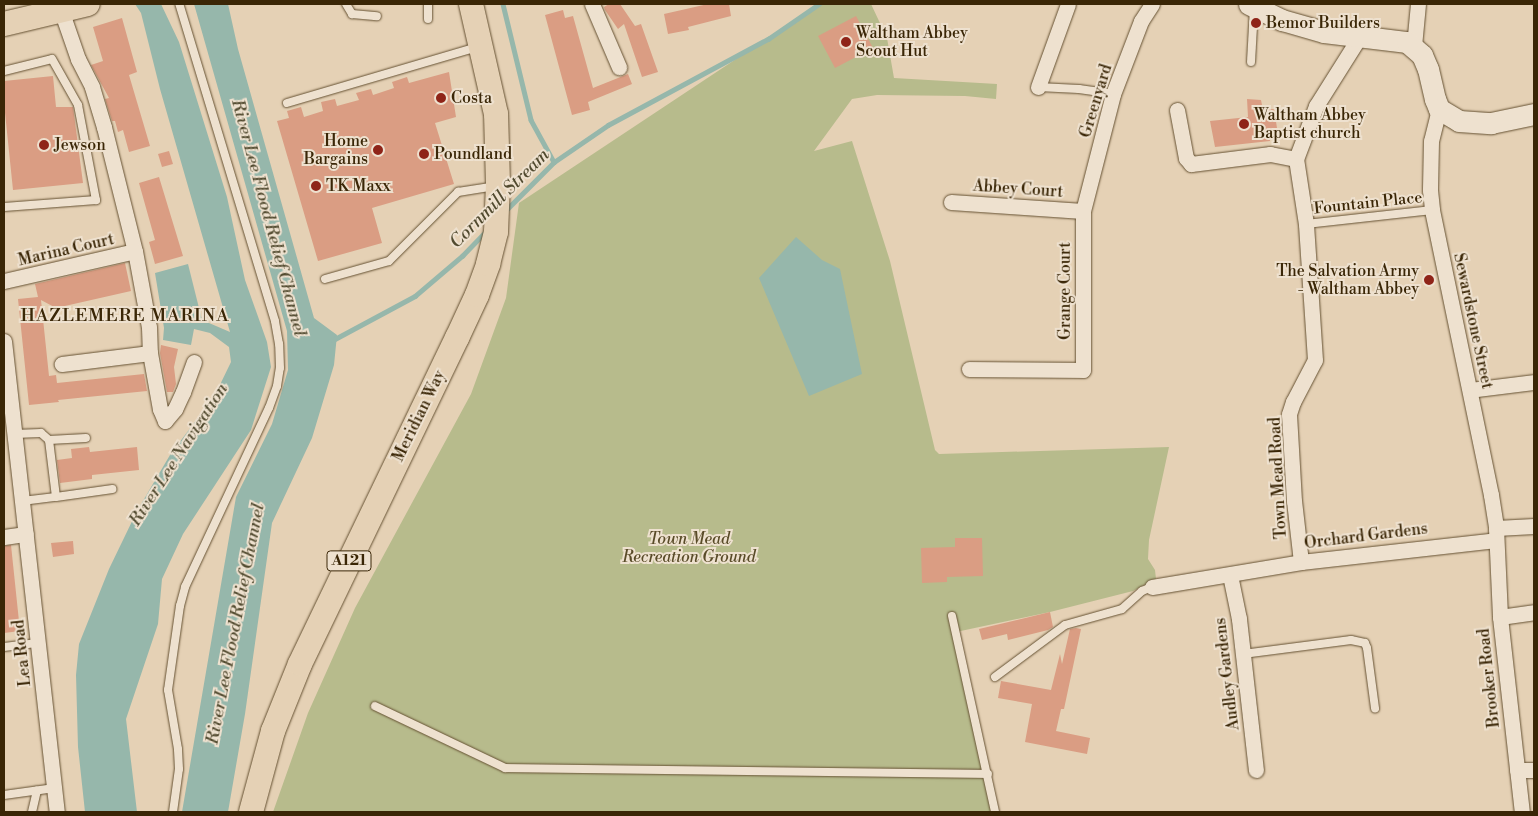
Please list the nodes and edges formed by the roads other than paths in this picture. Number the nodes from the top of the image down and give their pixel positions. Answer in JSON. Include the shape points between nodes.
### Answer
{"nodes":[{"id":1,"x":88,"y":4,"type":"edge"},
{"id":2,"x":179,"y":4,"type":"edge"},
{"id":3,"x":346,"y":4,"type":"edge"},
{"id":4,"x":428,"y":4,"type":"edge"},
{"id":5,"x":471,"y":4,"type":"edge"},
{"id":6,"x":592,"y":4,"type":"edge"},
{"id":7,"x":1068,"y":4,"type":"edge"},
{"id":8,"x":1152,"y":4,"type":"edge"},
{"id":9,"x":1418,"y":4,"type":"edge"},
{"id":10,"x":1252,"y":5,"type":"edge"},
{"id":11,"x":61,"y":10,"type":"junction"},
{"id":12,"x":377,"y":16,"type":"dead end"},
{"id":13,"x":428,"y":19,"type":"dead end"},
{"id":14,"x":4,"y":24,"type":"edge"},
{"id":15,"x":1360,"y":36,"type":"junction"},
{"id":16,"x":481,"y":46,"type":"junction"},
{"id":17,"x":1414,"y":46,"type":"junction"},
{"id":18,"x":1251,"y":62,"type":"dead end"},
{"id":19,"x":619,"y":67,"type":"dead end"},
{"id":20,"x":4,"y":71,"type":"edge"},
{"id":21,"x":1038,"y":87,"type":"joint"},
{"id":22,"x":1113,"y":94,"type":"junction"},
{"id":23,"x":287,"y":103,"type":"dead end"},
{"id":24,"x":1439,"y":109,"type":"junction"},
{"id":25,"x":1177,"y":110,"type":"dead end"},
{"id":26,"x":1534,"y":114,"type":"edge"},
{"id":27,"x":1296,"y":159,"type":"junction"},
{"id":28,"x":498,"y":184,"type":"junction"},
{"id":29,"x":951,"y":202,"type":"dead end"},
{"id":30,"x":4,"y":208,"type":"edge"},
{"id":31,"x":1432,"y":210,"type":"junction"},
{"id":32,"x":1083,"y":211,"type":"junction"},
{"id":33,"x":1306,"y":224,"type":"junction"},
{"id":34,"x":135,"y":251,"type":"junction"},
{"id":35,"x":325,"y":279,"type":"dead end"},
{"id":36,"x":4,"y":281,"type":"edge"},
{"id":37,"x":4,"y":341,"type":"edge"},
{"id":38,"x":150,"y":353,"type":"junction"},
{"id":39,"x":194,"y":362,"type":"dead end"},
{"id":40,"x":62,"y":364,"type":"dead end"},
{"id":41,"x":969,"y":369,"type":"dead end"},
{"id":42,"x":1534,"y":382,"type":"edge"},
{"id":43,"x":1470,"y":390,"type":"junction"},
{"id":44,"x":14,"y":434,"type":"junction"},
{"id":45,"x":86,"y":438,"type":"dead end"},
{"id":46,"x":49,"y":440,"type":"junction"},
{"id":47,"x":112,"y":489,"type":"dead end"},
{"id":48,"x":56,"y":497,"type":"junction"},
{"id":49,"x":22,"y":501,"type":"junction"},
{"id":50,"x":1534,"y":526,"type":"edge"},
{"id":51,"x":26,"y":534,"type":"junction"},
{"id":52,"x":1496,"y":534,"type":"junction"},
{"id":53,"x":4,"y":537,"type":"edge"},
{"id":54,"x":1301,"y":562,"type":"junction"},
{"id":55,"x":1230,"y":575,"type":"junction"},
{"id":56,"x":1152,"y":587,"type":"joint"},
{"id":57,"x":1534,"y":612,"type":"edge"},
{"id":58,"x":952,"y":616,"type":"dead end"},
{"id":59,"x":1500,"y":617,"type":"junction"},
{"id":60,"x":38,"y":643,"type":"junction"},
{"id":61,"x":4,"y":647,"type":"edge"},
{"id":62,"x":1243,"y":654,"type":"junction"},
{"id":63,"x":995,"y":677,"type":"dead end"},
{"id":64,"x":375,"y":706,"type":"dead end"},
{"id":65,"x":1375,"y":708,"type":"dead end"},
{"id":66,"x":1256,"y":770,"type":"dead end"},
{"id":67,"x":1517,"y":770,"type":"junction"},
{"id":68,"x":1534,"y":770,"type":"edge"},
{"id":69,"x":988,"y":774,"type":"junction"},
{"id":70,"x":55,"y":788,"type":"junction"},
{"id":71,"x":37,"y":791,"type":"junction"},
{"id":72,"x":4,"y":795,"type":"edge"},
{"id":73,"x":32,"y":812,"type":"edge"},
{"id":74,"x":57,"y":812,"type":"edge"},
{"id":75,"x":173,"y":812,"type":"edge"},
{"id":76,"x":251,"y":812,"type":"edge"},
{"id":77,"x":995,"y":812,"type":"edge"},
{"id":78,"x":1522,"y":812,"type":"edge"}],
"edges":[{"from":1,"to":11,"type":"main road"},
{"from":2,"to":75,"type":"lane","via":[[274,322],[280,368],[269,408],[185,587],[180,606],[168,690],[179,769]]},
{"from":3,"to":12,"type":"lane","via":[[352,14]]},
{"from":4,"to":13,"type":"lane"},
{"from":5,"to":16,"type":"main road","name":"Meridian Way","number":"A121"},
{"from":6,"to":19,"type":"street"},
{"from":7,"to":21,"type":"street"},
{"from":8,"to":22,"type":"street","name":"Greenyard"},
{"from":9,"to":17,"type":"street"},
{"from":10,"to":15,"type":"street","via":[[1282,20],[1324,32]]},
{"from":10,"to":18,"type":"lane"},
{"from":11,"to":14,"type":"main road"},
{"from":11,"to":34,"type":"street","via":[[74,51],[97,102]]},
{"from":15,"to":17,"type":"street","via":[[1399,40]]},
{"from":15,"to":27,"type":"street","via":[[1316,106]]},
{"from":16,"to":23,"type":"lane"},
{"from":16,"to":28,"type":"main road","name":"Meridian Way","number":"A121","via":[[496,114]]},
{"from":17,"to":24,"type":"street","via":[[1428,69]]},
{"from":20,"to":30,"type":"lane","via":[[52,59],[78,105],[96,200]]},
{"from":21,"to":22,"type":"lane"},
{"from":22,"to":32,"type":"street","name":"Greenyard"},
{"from":24,"to":26,"type":"street","via":[[1460,121],[1474,123],[1491,123]]},
{"from":24,"to":31,"type":"street","name":"Sewardstone Street","via":[[1432,141]]},
{"from":25,"to":27,"type":"street","via":[[1186,158],[1191,164],[1270,154]]},
{"from":27,"to":33,"type":"street","name":"Town Mead Road"},
{"from":28,"to":35,"type":"lane","via":[[458,192],[390,261]]},
{"from":28,"to":76,"type":"main road","name":"Meridian Way","number":"A121","via":[[496,232],[482,282],[300,664],[272,731]]},
{"from":29,"to":32,"type":"street","name":"Abbey Court"},
{"from":31,"to":33,"type":"lane","name":"Fountain Place"},
{"from":31,"to":43,"type":"street","name":"Sewardstone Street"},
{"from":32,"to":41,"type":"street","name":"Grange Court","via":[[1083,370]]},
{"from":33,"to":54,"type":"street","name":"Town Mead Road","via":[[1315,360],[1289,414]]},
{"from":34,"to":36,"type":"street","name":"Marina Court"},
{"from":34,"to":38,"type":"street","via":[[149,327]]},
{"from":37,"to":44,"type":"street","name":"Lea Road"},
{"from":38,"to":39,"type":"street","via":[[165,421],[184,392]]},
{"from":38,"to":40,"type":"street"},
{"from":42,"to":43,"type":"street"},
{"from":43,"to":52,"type":"street","name":"Sewardstone Street"},
{"from":44,"to":46,"type":"lane","via":[[41,433]]},
{"from":44,"to":49,"type":"street","name":"Lea Road"},
{"from":45,"to":46,"type":"lane"},
{"from":46,"to":48,"type":"lane"},
{"from":47,"to":48,"type":"lane"},
{"from":48,"to":49,"type":"lane"},
{"from":49,"to":51,"type":"street","name":"Lea Road"},
{"from":50,"to":52,"type":"street","name":"Orchard Gardens"},
{"from":51,"to":53,"type":"street"},
{"from":51,"to":60,"type":"street","name":"Lea Road"},
{"from":52,"to":54,"type":"street","name":"Orchard Gardens"},
{"from":52,"to":59,"type":"street","name":"Brooker Road"},
{"from":54,"to":55,"type":"street","name":"Orchard Gardens"},
{"from":55,"to":56,"type":"street","name":"Orchard Gardens"},
{"from":55,"to":62,"type":"street","name":"Audley Gardens"},
{"from":56,"to":63,"type":"lane","via":[[1142,591],[1122,609],[1065,624]]},
{"from":57,"to":59,"type":"street"},
{"from":58,"to":69,"type":"lane"},
{"from":59,"to":67,"type":"street","name":"Brooker Road"},
{"from":60,"to":61,"type":"lane"},
{"from":60,"to":70,"type":"street","name":"Lea Road"},
{"from":62,"to":65,"type":"lane","via":[[1358,640],[1367,648]]},
{"from":62,"to":66,"type":"street","name":"Audley Gardens"},
{"from":64,"to":69,"type":"lane","via":[[505,768]]},
{"from":67,"to":68,"type":"street"},
{"from":67,"to":78,"type":"street","name":"Brooker Road"},
{"from":69,"to":77,"type":"lane"},
{"from":70,"to":71,"type":"lane"},
{"from":70,"to":74,"type":"street","name":"Lea Road"},
{"from":71,"to":72,"type":"lane"},
{"from":71,"to":73,"type":"lane"}]}
